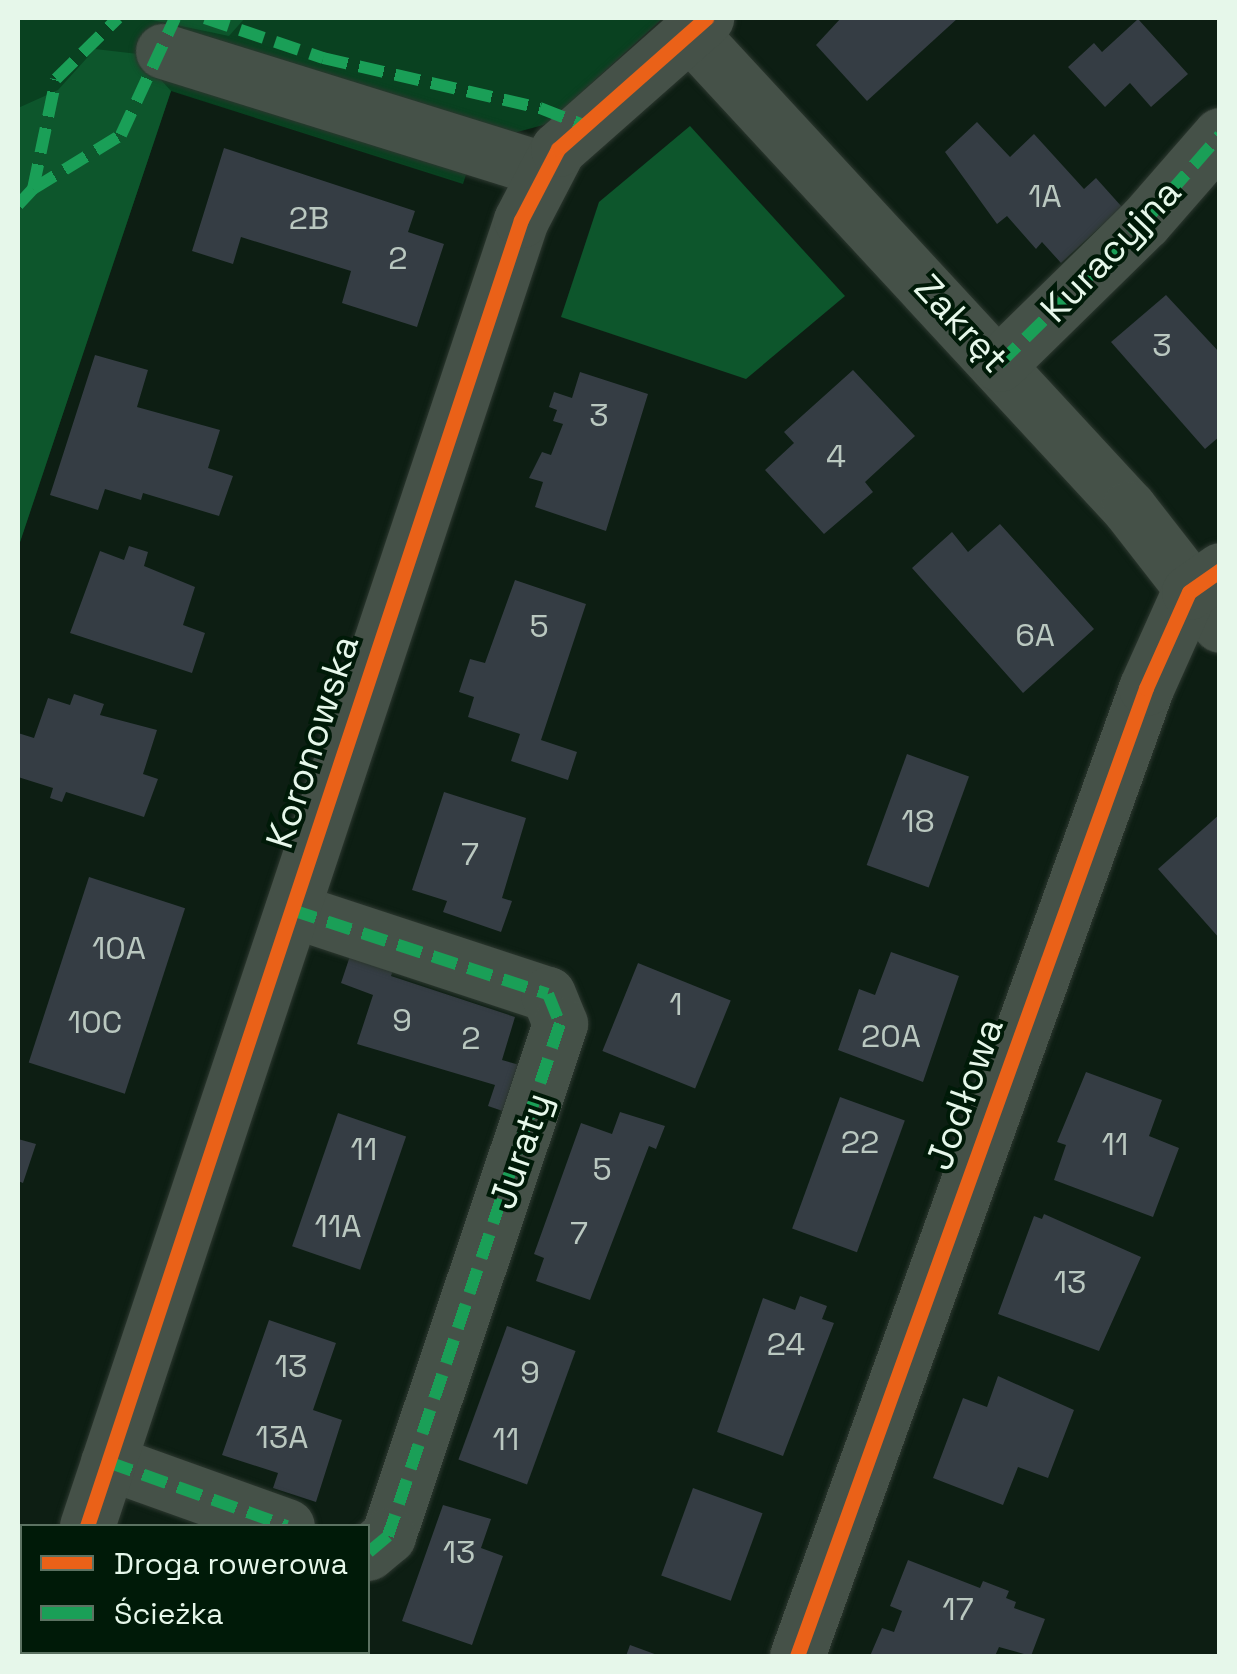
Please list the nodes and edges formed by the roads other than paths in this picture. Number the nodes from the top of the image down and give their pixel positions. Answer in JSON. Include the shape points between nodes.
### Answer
{"nodes":[{"id":1,"x":698,"y":25,"type":"edge"},
{"id":2,"x":163,"y":52,"type":"dead end"},
{"id":3,"x":1220,"y":134,"type":"edge"},
{"id":4,"x":544,"y":170,"type":"junction"},
{"id":5,"x":999,"y":364,"type":"junction"},
{"id":6,"x":1209,"y":595,"type":"edge"},
{"id":7,"x":292,"y":910,"type":"junction"},
{"id":8,"x":108,"y":1462,"type":"junction"},
{"id":9,"x":88,"y":1524,"type":"edge"},
{"id":10,"x":280,"y":1524,"type":"edge"},
{"id":11,"x":370,"y":1550,"type":"edge"},
{"id":12,"x":797,"y":1656,"type":"edge"}],
"edges":[{"from":1,"to":4,"type":"street","name":"Koronowska","via":[[583,125]]},
{"from":1,"to":5,"type":"street","name":"Zakręt"},
{"from":2,"to":4,"type":"street"},
{"from":3,"to":5,"type":"street","name":"Kuracyjna","via":[[1144,221]]},
{"from":4,"to":7,"type":"street","name":"Koronowska","via":[[521,220]]},
{"from":5,"to":6,"type":"street","name":"Zakręt"},
{"from":6,"to":12,"type":"street","name":"Jodłowa","via":[[1146,688]]},
{"from":7,"to":8,"type":"street","name":"Koronowska"},
{"from":7,"to":11,"type":"street","name":"Juraty","via":[[548,994],[560,1024],[388,1536]]},
{"from":8,"to":9,"type":"street","name":"Koronowska"},
{"from":8,"to":10,"type":"street"}]}
